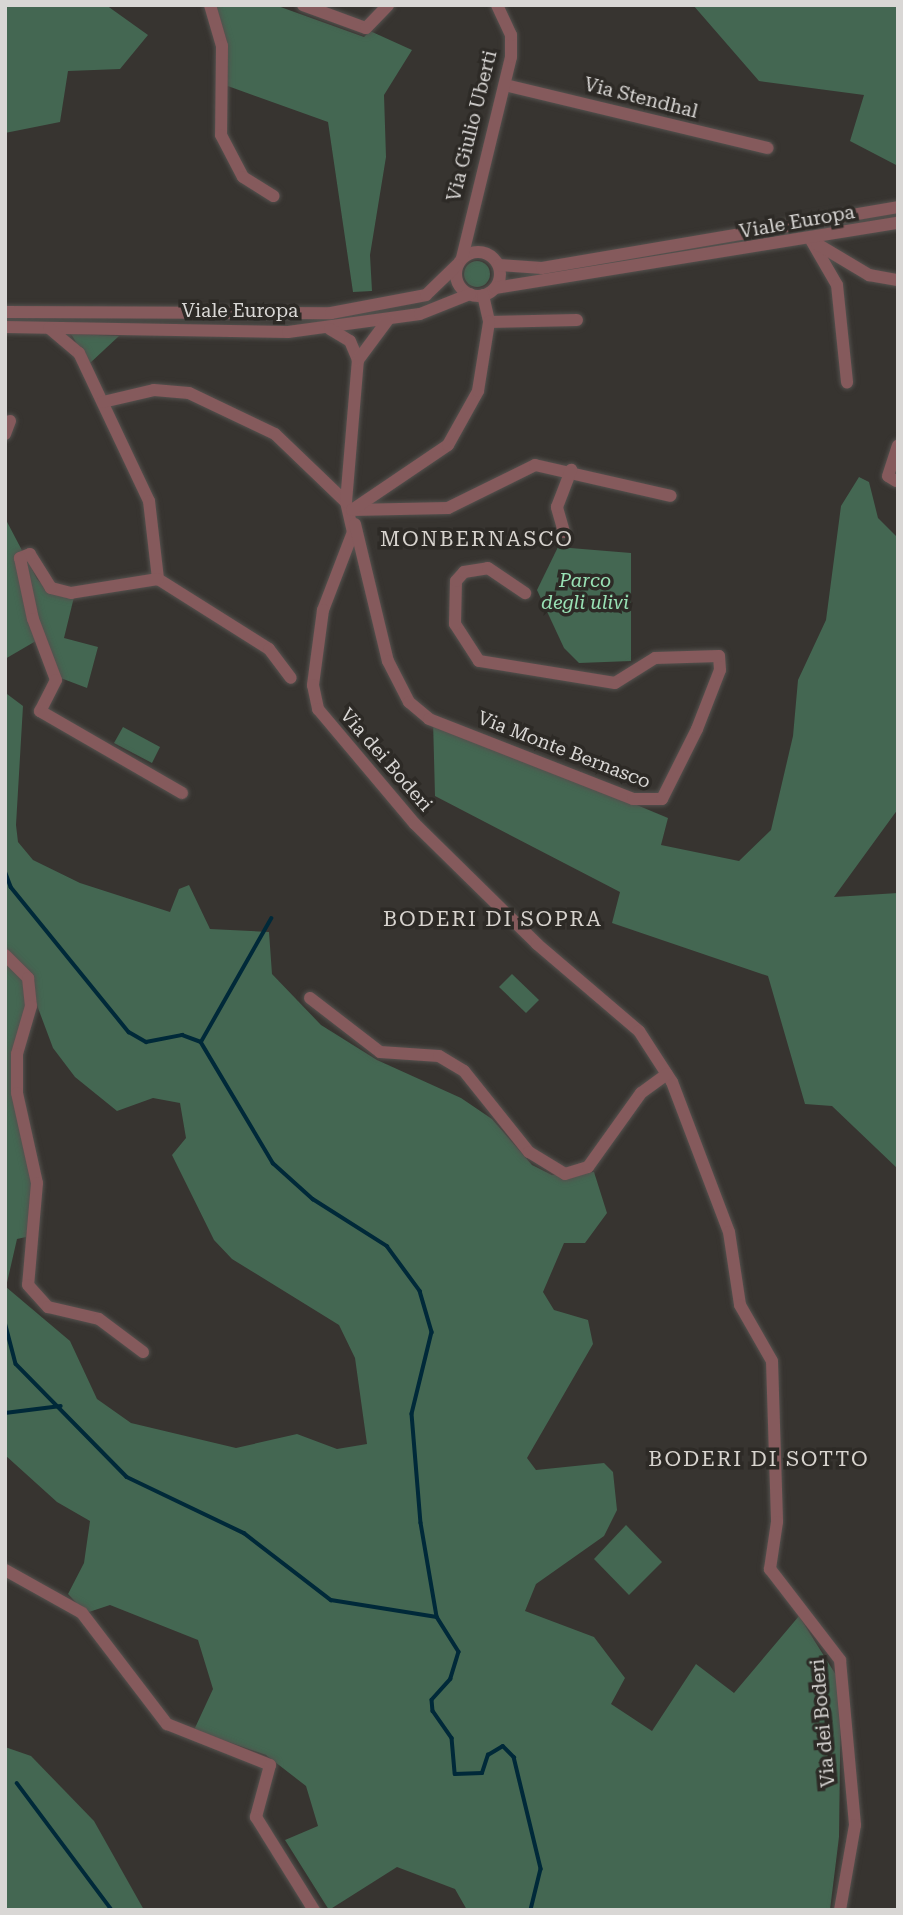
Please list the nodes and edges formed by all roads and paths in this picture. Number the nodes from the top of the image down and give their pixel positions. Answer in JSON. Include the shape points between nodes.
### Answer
{"nodes":[{"id":1,"x":210,"y":5,"type":"edge"},
{"id":2,"x":303,"y":5,"type":"edge"},
{"id":3,"x":388,"y":5,"type":"edge"},
{"id":4,"x":497,"y":5,"type":"edge"},
{"id":5,"x":505,"y":85,"type":"junction"},
{"id":6,"x":768,"y":148,"type":"dead end"},
{"id":7,"x":274,"y":196,"type":"dead end"},
{"id":8,"x":898,"y":207,"type":"edge"},
{"id":9,"x":469,"y":217,"type":"junction"},
{"id":10,"x":898,"y":223,"type":"edge"},
{"id":11,"x":811,"y":240,"type":"junction"},
{"id":12,"x":480,"y":251,"type":"junction"},
{"id":13,"x":460,"y":262,"type":"junction"},
{"id":14,"x":499,"y":265,"type":"junction"},
{"id":15,"x":898,"y":280,"type":"edge"},
{"id":16,"x":495,"y":288,"type":"junction"},
{"id":17,"x":470,"y":294,"type":"junction"},
{"id":18,"x":483,"y":296,"type":"junction"},
{"id":19,"x":5,"y":312,"type":"edge"},
{"id":20,"x":389,"y":319,"type":"junction"},
{"id":21,"x":577,"y":320,"type":"dead end"},
{"id":22,"x":489,"y":322,"type":"junction"},
{"id":23,"x":5,"y":327,"type":"edge"},
{"id":24,"x":49,"y":327,"type":"junction"},
{"id":25,"x":330,"y":329,"type":"junction"},
{"id":26,"x":358,"y":360,"type":"junction"},
{"id":27,"x":847,"y":382,"type":"dead end"},
{"id":28,"x":103,"y":402,"type":"junction"},
{"id":29,"x":898,"y":446,"type":"edge"},
{"id":30,"x":571,"y":470,"type":"junction"},
{"id":31,"x":896,"y":481,"type":"edge"},
{"id":32,"x":671,"y":496,"type":"dead end"},
{"id":33,"x":351,"y":511,"type":"junction"},
{"id":34,"x":564,"y":532,"type":"dead end"},
{"id":35,"x":159,"y":579,"type":"junction"},
{"id":36,"x":525,"y":593,"type":"dead end"},
{"id":37,"x":291,"y":678,"type":"dead end"},
{"id":38,"x":182,"y":793,"type":"dead end"},
{"id":39,"x":5,"y":955,"type":"edge"},
{"id":40,"x":310,"y":998,"type":"dead end"},
{"id":41,"x":667,"y":1074,"type":"junction"},
{"id":42,"x":143,"y":1352,"type":"dead end"},
{"id":43,"x":5,"y":1570,"type":"edge"},
{"id":44,"x":314,"y":1910,"type":"edge"},
{"id":45,"x":840,"y":1910,"type":"edge"}],
"edges":[{"from":1,"to":7,"type":"street","via":[[222,46],[221,135],[243,177]]},
{"from":2,"to":3,"type":"street","via":[[366,28]]},
{"from":4,"to":5,"type":"street","name":"Via Giulio Uberti","via":[[511,35]]},
{"from":5,"to":6,"type":"street","name":"Via Stendhal"},
{"from":5,"to":9,"type":"street","name":"Via Giulio Uberti"},
{"from":8,"to":14,"type":"street","name":"Viale Europa","via":[[593,261],[528,269]]},
{"from":9,"to":12,"type":"street","name":"Via Giulio Uberti"},
{"from":9,"to":13,"type":"street","name":"Via Giulio Uberti"},
{"from":10,"to":11,"type":"street","name":"Viale Europa"},
{"from":11,"to":15,"type":"street","via":[[837,260]]},
{"from":11,"to":16,"type":"street","name":"Viale Europa"},
{"from":11,"to":27,"type":"street","via":[[837,285]]},
{"from":12,"to":13,"type":"street","name":"Viale Europa"},
{"from":12,"to":14,"type":"street"},
{"from":13,"to":17,"type":"street","via":[[459,285]]},
{"from":13,"to":19,"type":"street","name":"Viale Europa","via":[[426,295],[331,313]]},
{"from":14,"to":16,"type":"street"},
{"from":16,"to":18,"type":"street","name":"Viale Europa"},
{"from":17,"to":18,"type":"street","name":"Viale Europa"},
{"from":17,"to":20,"type":"street","name":"Viale Europa"},
{"from":18,"to":22,"type":"street"},
{"from":20,"to":25,"type":"street","name":"Viale Europa"},
{"from":20,"to":26,"type":"street"},
{"from":21,"to":22,"type":"street"},
{"from":22,"to":33,"type":"street","via":[[478,391],[449,445]]},
{"from":23,"to":24,"type":"street","name":"Viale Europa"},
{"from":24,"to":25,"type":"street","name":"Viale Europa"},
{"from":24,"to":28,"type":"street","via":[[79,353]]},
{"from":25,"to":26,"type":"street","via":[[350,341]]},
{"from":26,"to":33,"type":"street","name":"Via Monte Bernasco"},
{"from":28,"to":33,"type":"street","via":[[154,390],[190,393],[275,434]]},
{"from":28,"to":35,"type":"street","via":[[149,501]]},
{"from":29,"to":31,"type":"street","via":[[888,476]]},
{"from":30,"to":32,"type":"street"},
{"from":30,"to":33,"type":"street","via":[[535,465],[448,508]]},
{"from":30,"to":34,"type":"street","via":[[557,508]]},
{"from":33,"to":36,"type":"street","name":"Via Monte Bernasco","via":[[371,568],[388,661],[409,702],[429,719],[626,796],[654,804],[662,799],[697,729],[720,670],[719,656],[655,658],[615,683],[479,661],[455,624],[456,581],[464,572],[488,568]]},
{"from":33,"to":41,"type":"street","name":"Via dei Boderi","via":[[323,610],[313,685],[318,709],[403,811],[537,944],[631,1023]]},
{"from":35,"to":37,"type":"street","via":[[269,649]]},
{"from":35,"to":38,"type":"street","via":[[71,593],[51,588],[30,554],[20,558],[33,619],[56,680],[40,711]]},
{"from":39,"to":42,"type":"street","via":[[28,978],[31,1006],[17,1054],[17,1093],[37,1183],[28,1285],[48,1307],[99,1319]]},
{"from":40,"to":41,"type":"street","via":[[380,1052],[439,1056],[464,1071],[534,1157],[565,1174],[588,1167],[641,1093]]},
{"from":41,"to":45,"type":"street","name":"Via dei Boderi","via":[[729,1232],[740,1305],[772,1362],[778,1408],[770,1569],[840,1660],[855,1825]]},
{"from":43,"to":44,"type":"street","via":[[82,1613],[167,1724],[270,1765],[256,1817]]}]}
